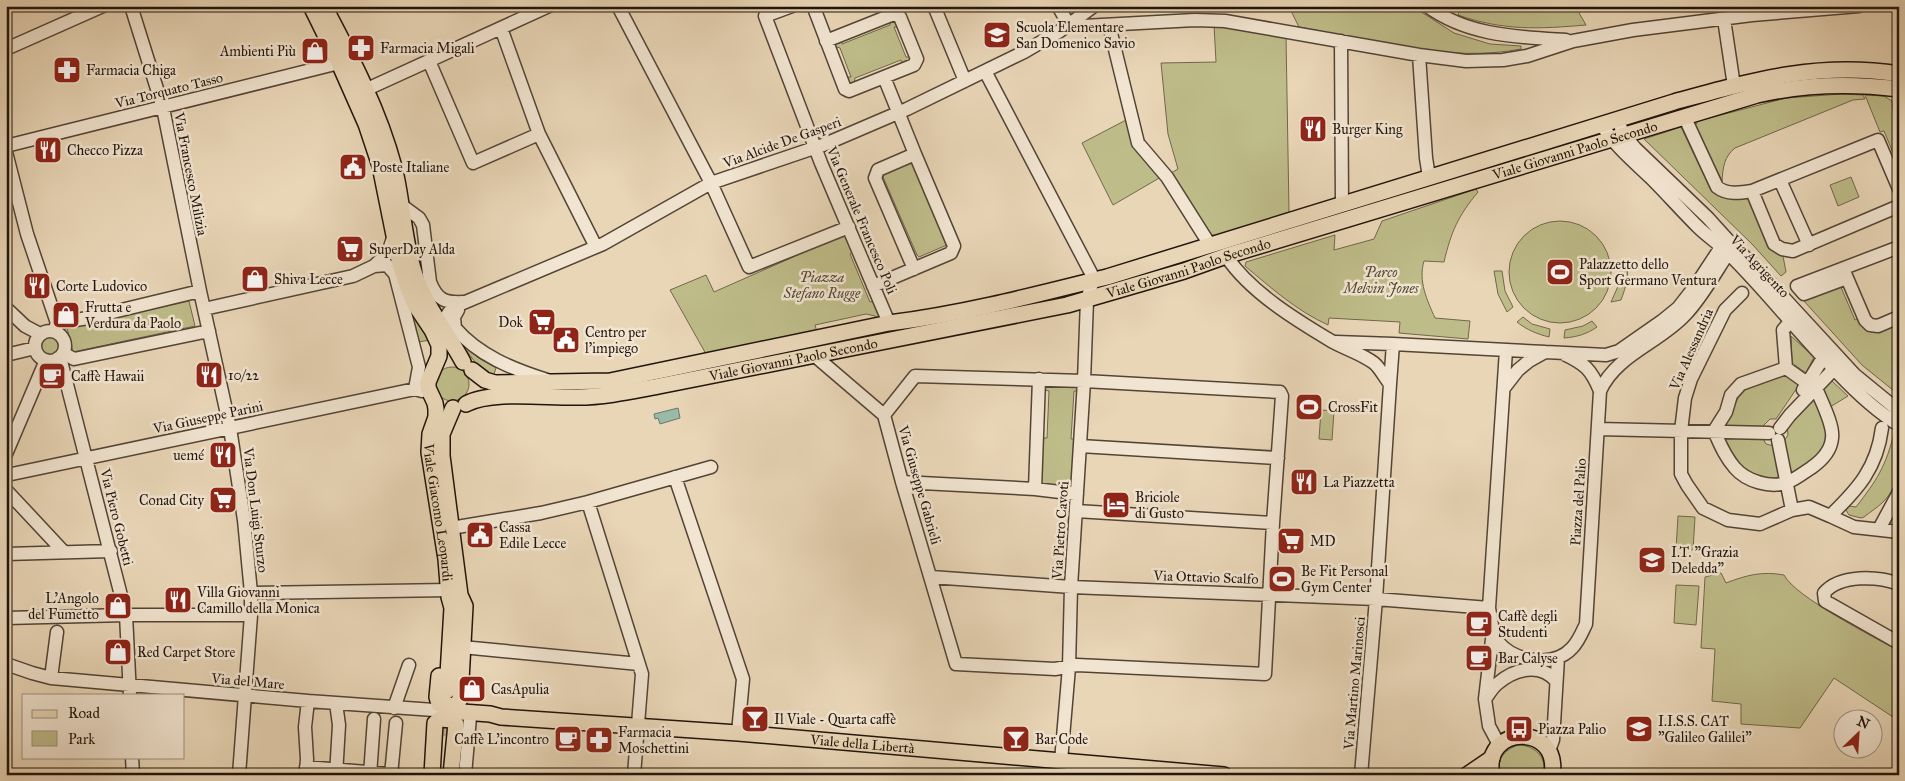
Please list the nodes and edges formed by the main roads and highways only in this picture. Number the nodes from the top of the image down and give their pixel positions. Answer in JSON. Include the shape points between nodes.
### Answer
{"nodes":[{"id":1,"x":311,"y":6,"type":"edge"},
{"id":2,"x":324,"y":6,"type":"edge"},
{"id":3,"x":1899,"y":74,"type":"edge"},
{"id":4,"x":1898,"y":89,"type":"edge"},
{"id":5,"x":888,"y":323,"type":"junction"},
{"id":6,"x":892,"y":339,"type":"junction"},
{"id":7,"x":467,"y":366,"type":"junction"},
{"id":8,"x":432,"y":370,"type":"junction"},
{"id":9,"x":657,"y":380,"type":"junction"},
{"id":10,"x":432,"y":398,"type":"junction"},
{"id":11,"x":460,"y":406,"type":"junction"},
{"id":12,"x":453,"y":594,"type":"junction"},
{"id":13,"x":442,"y":705,"type":"junction"},
{"id":14,"x":469,"y":716,"type":"junction"},
{"id":15,"x":449,"y":734,"type":"junction"},
{"id":16,"x":1494,"y":754,"type":"junction"},
{"id":17,"x":1168,"y":773,"type":"edge"},
{"id":18,"x":1555,"y":773,"type":"edge"},
{"id":19,"x":432,"y":775,"type":"edge"},
{"id":20,"x":440,"y":775,"type":"edge"},
{"id":21,"x":444,"y":775,"type":"edge"},
{"id":22,"x":452,"y":775,"type":"edge"},
{"id":23,"x":1224,"y":775,"type":"edge"},
{"id":24,"x":1467,"y":775,"type":"edge"},
{"id":25,"x":1492,"y":775,"type":"edge"}],
"edges":[{"from":1,"to":8,"type":"main road","name":"Viale Giacomo Leopardi","via":[[366,124],[410,294],[439,346],[439,356]]},
{"from":2,"to":7,"type":"main road","name":"Viale Giacomo Leopardi","via":[[365,90],[391,159],[415,275],[426,302]]},
{"from":3,"to":5,"type":"main road","name":"Viale Giovanni Paolo Secondo","via":[[1858,70],[1806,71],[1734,86],[1093,280],[1029,297]]},
{"from":4,"to":6,"type":"main road","name":"Viale Giovanni Paolo Secondo","via":[[1836,84],[1757,95],[1087,300]]},
{"from":5,"to":6,"type":"main road"},
{"from":5,"to":9,"type":"main road","name":"Viale Giovanni Paolo Secondo"},
{"from":6,"to":9,"type":"main road","name":"Viale Giovanni Paolo Secondo","via":[[815,356]]},
{"from":7,"to":8,"type":"main road","via":[[454,359],[444,360]]},
{"from":7,"to":9,"type":"main road","name":"Viale Giovanni Paolo Secondo","via":[[485,380],[495,383]]},
{"from":7,"to":11,"type":"main road","name":"Viale Giacomo Leopardi","via":[[476,382],[476,389],[472,398]]},
{"from":8,"to":10,"type":"main road","name":"Viale Giacomo Leopardi","via":[[428,382]]},
{"from":9,"to":11,"type":"main road","name":"Viale Giovanni Paolo Secondo","via":[[600,396],[479,399]]},
{"from":10,"to":11,"type":"main road","via":[[441,405]]},
{"from":10,"to":12,"type":"main road","name":"Viale Giacomo Leopardi","via":[[436,417],[430,434],[429,452]]},
{"from":11,"to":12,"type":"main road","name":"Viale Giacomo Leopardi","via":[[441,441],[451,528]]},
{"from":12,"to":13,"type":"main road","name":"Viale Giacomo Leopardi"},
{"from":12,"to":13,"type":"main road","name":"Viale Giacomo Leopardi","via":[[465,606],[462,647]]},
{"from":13,"to":14,"type":"main road","name":"Viale della Libertà"},
{"from":13,"to":15,"type":"main road","via":[[440,718],[456,722]]},
{"from":13,"to":19,"type":"main road"},
{"from":14,"to":15,"type":"main road"},
{"from":14,"to":17,"type":"main road","name":"Viale della Libertà","via":[[490,714],[738,734]]},
{"from":15,"to":20,"type":"main road"},
{"from":15,"to":21,"type":"main road"},
{"from":15,"to":22,"type":"main road"},
{"from":16,"to":18,"type":"main road","via":[[1503,742],[1512,737],[1533,738],[1549,751]]},
{"from":16,"to":24,"type":"main road"},
{"from":16,"to":25,"type":"main road"},
{"from":17,"to":23,"type":"main road","name":"Viale della Libertà"}]}
